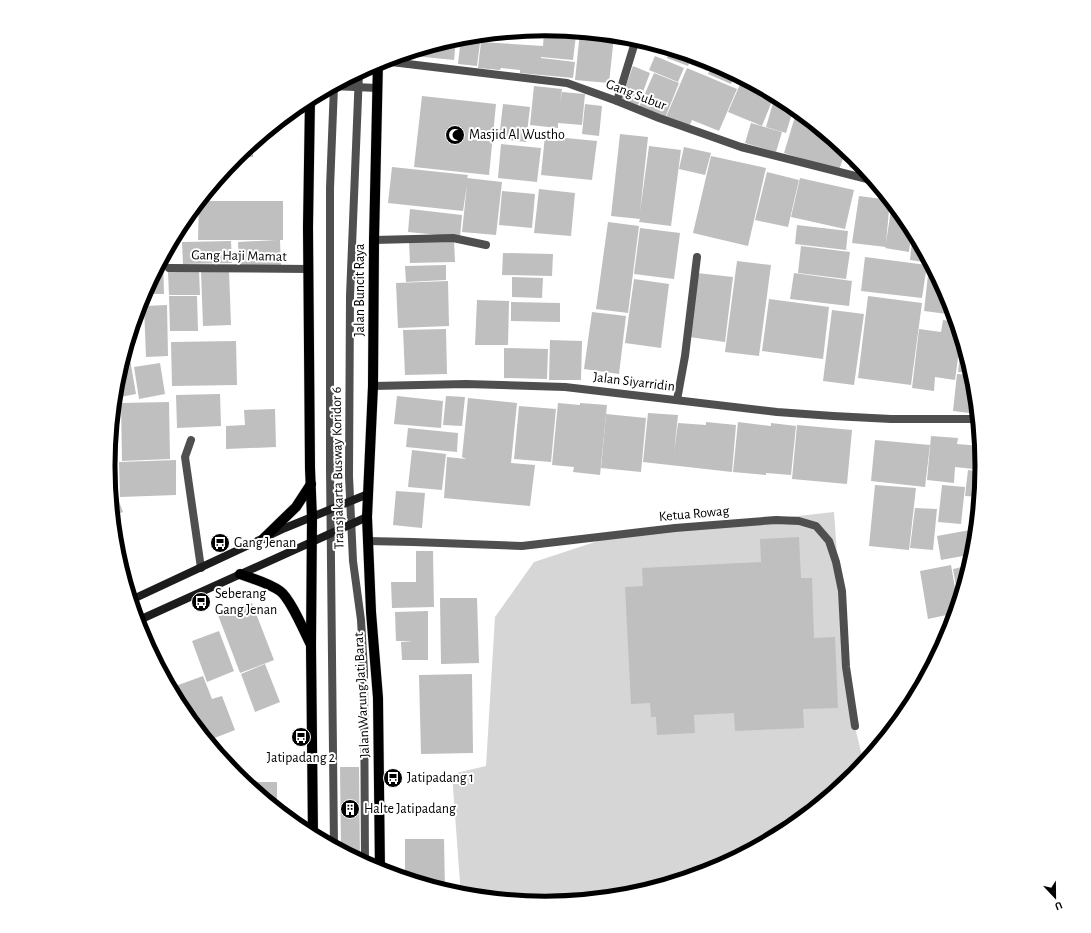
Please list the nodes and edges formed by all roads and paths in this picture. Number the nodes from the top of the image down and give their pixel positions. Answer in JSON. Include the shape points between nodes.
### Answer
{"nodes":[{"id":1,"x":634,"y":45,"type":"edge"},
{"id":2,"x":397,"y":63,"type":"edge"},
{"id":3,"x":378,"y":70,"type":"edge"},
{"id":4,"x":359,"y":78,"type":"edge"},
{"id":5,"x":343,"y":87,"type":"edge"},
{"id":6,"x":358,"y":88,"type":"junction"},
{"id":7,"x":377,"y":88,"type":"junction"},
{"id":8,"x":334,"y":92,"type":"edge"},
{"id":9,"x":617,"y":101,"type":"junction"},
{"id":10,"x":310,"y":107,"type":"edge"},
{"id":11,"x":865,"y":179,"type":"edge"},
{"id":12,"x":374,"y":240,"type":"junction"},
{"id":13,"x":486,"y":246,"type":"dead end"},
{"id":14,"x":697,"y":257,"type":"dead end"},
{"id":15,"x":169,"y":268,"type":"dead end"},
{"id":16,"x":309,"y":270,"type":"junction"},
{"id":17,"x":374,"y":386,"type":"junction"},
{"id":18,"x":677,"y":400,"type":"junction"},
{"id":19,"x":973,"y":419,"type":"edge"},
{"id":20,"x":191,"y":440,"type":"dead end"},
{"id":21,"x":311,"y":484,"type":"junction"},
{"id":22,"x":368,"y":494,"type":"junction"},
{"id":23,"x":350,"y":502,"type":"junction"},
{"id":24,"x":331,"y":510,"type":"junction"},
{"id":25,"x":312,"y":518,"type":"junction"},
{"id":26,"x":367,"y":518,"type":"junction"},
{"id":27,"x":351,"y":525,"type":"junction"},
{"id":28,"x":331,"y":534,"type":"junction"},
{"id":29,"x":264,"y":538,"type":"junction"},
{"id":30,"x":367,"y":541,"type":"junction"},
{"id":31,"x":312,"y":543,"type":"junction"},
{"id":32,"x":201,"y":568,"type":"junction"},
{"id":33,"x":240,"y":574,"type":"junction"},
{"id":34,"x":136,"y":598,"type":"edge"},
{"id":35,"x":143,"y":619,"type":"edge"},
{"id":36,"x":311,"y":645,"type":"junction"},
{"id":37,"x":855,"y":726,"type":"dead end"},
{"id":38,"x":313,"y":828,"type":"edge"},
{"id":39,"x":334,"y":841,"type":"edge"},
{"id":40,"x":365,"y":857,"type":"edge"},
{"id":41,"x":380,"y":864,"type":"edge"}],
"edges":[{"from":1,"to":9,"type":"street"},
{"from":2,"to":9,"type":"street","name":"Gang Subur","via":[[567,83]]},
{"from":3,"to":7,"type":"main road","name":"Jalan Buncit Raya"},
{"from":4,"to":6,"type":"street","name":"Transjakarta Busway Koridor 6"},
{"from":5,"to":6,"type":"street"},
{"from":6,"to":7,"type":"street"},
{"from":6,"to":23,"type":"street","name":"Transjakarta Busway Koridor 6","via":[[350,296]]},
{"from":7,"to":12,"type":"main road","name":"Jalan Buncit Raya"},
{"from":8,"to":24,"type":"street","name":"Transjakarta Busway Koridor 6","via":[[330,188]]},
{"from":9,"to":11,"type":"street","name":"Gang Subur","via":[[741,147]]},
{"from":10,"to":16,"type":"main road"},
{"from":12,"to":13,"type":"street","via":[[453,238]]},
{"from":12,"to":17,"type":"main road","name":"Jalan Buncit Raya"},
{"from":14,"to":18,"type":"street"},
{"from":15,"to":16,"type":"street","name":"Gang Haji Mamat"},
{"from":16,"to":21,"type":"main road"},
{"from":17,"to":18,"type":"street","name":"Jalan Siyarridin","via":[[466,384],[565,387]]},
{"from":17,"to":22,"type":"main road","name":"Jalan Buncit Raya"},
{"from":18,"to":19,"type":"street","name":"Jalan Siyarridin","via":[[833,416]]},
{"from":20,"to":32,"type":"street","via":[[185,457]]},
{"from":21,"to":25,"type":"main road"},
{"from":21,"to":29,"type":"main road","via":[[296,507]]},
{"from":22,"to":23,"type":"main road"},
{"from":22,"to":26,"type":"main road","name":"Jalan Buncit Raya"},
{"from":23,"to":24,"type":"main road"},
{"from":23,"to":27,"type":"street","name":"Transjakarta Busway Koridor 6"},
{"from":24,"to":25,"type":"main road"},
{"from":24,"to":28,"type":"street","name":"Transjakarta Busway Koridor 6"},
{"from":25,"to":29,"type":"main road"},
{"from":25,"to":31,"type":"main road"},
{"from":26,"to":27,"type":"main road"},
{"from":26,"to":30,"type":"main road","name":"Jalan Warung Jati Barat"},
{"from":27,"to":28,"type":"main road"},
{"from":27,"to":40,"type":"street","name":"Transjakarta Busway Koridor 6","via":[[364,670]]},
{"from":28,"to":31,"type":"main road"},
{"from":28,"to":39,"type":"street","name":"Transjakarta Busway Koridor 6"},
{"from":29,"to":32,"type":"main road"},
{"from":30,"to":37,"type":"street","name":"Ketua Rowag","via":[[522,546],[675,528],[776,520],[799,521],[816,526],[829,541],[842,591],[844,646]]},
{"from":30,"to":41,"type":"main road","name":"Jalan Warung Jati Barat","via":[[378,698]]},
{"from":31,"to":33,"type":"main road"},
{"from":31,"to":36,"type":"main road"},
{"from":32,"to":34,"type":"main road"},
{"from":33,"to":35,"type":"main road"},
{"from":33,"to":36,"type":"main road","via":[[267,583],[282,592]]},
{"from":36,"to":38,"type":"main road"}]}
